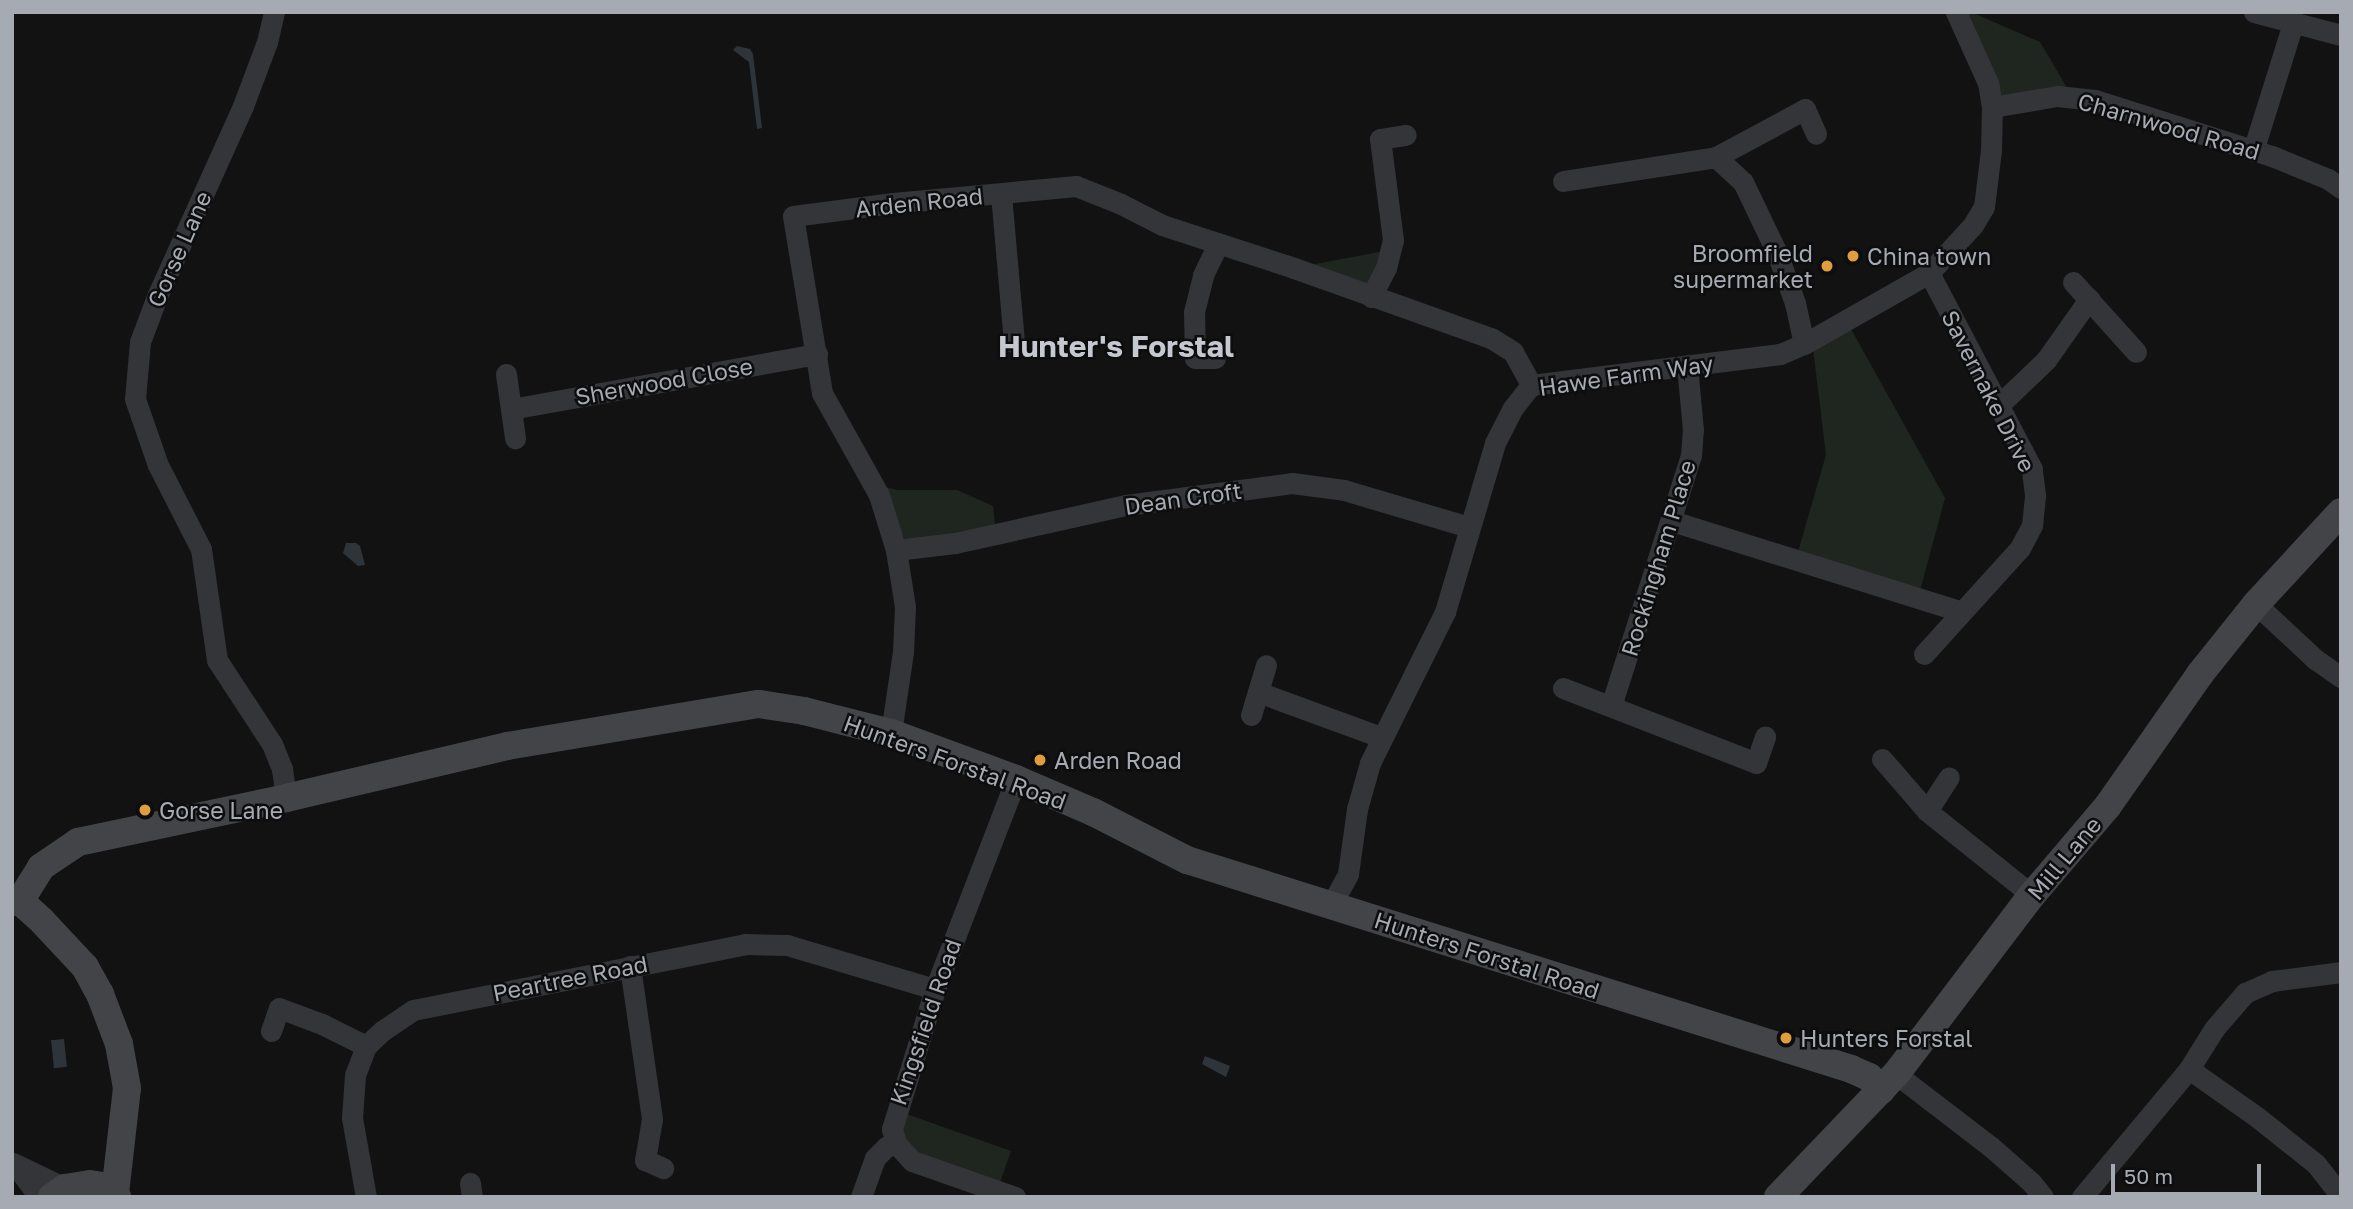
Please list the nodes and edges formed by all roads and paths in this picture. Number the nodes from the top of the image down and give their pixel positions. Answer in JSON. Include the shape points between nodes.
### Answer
{"nodes":[{"id":1,"x":274,"y":12,"type":"edge"},
{"id":2,"x":1956,"y":12,"type":"edge"},
{"id":3,"x":2254,"y":12,"type":"edge"},
{"id":4,"x":2293,"y":23,"type":"junction"},
{"id":5,"x":2341,"y":35,"type":"edge"},
{"id":6,"x":1992,"y":107,"type":"junction"},
{"id":7,"x":1816,"y":134,"type":"dead end"},
{"id":8,"x":1406,"y":135,"type":"dead end"},
{"id":9,"x":2253,"y":151,"type":"junction"},
{"id":10,"x":1716,"y":157,"type":"junction"},
{"id":11,"x":1563,"y":181,"type":"dead end"},
{"id":12,"x":2341,"y":187,"type":"edge"},
{"id":13,"x":1001,"y":194,"type":"junction"},
{"id":14,"x":1217,"y":244,"type":"junction"},
{"id":15,"x":1929,"y":273,"type":"junction"},
{"id":16,"x":2073,"y":282,"type":"dead end"},
{"id":17,"x":1371,"y":297,"type":"junction"},
{"id":18,"x":2089,"y":299,"type":"junction"},
{"id":19,"x":1014,"y":342,"type":"dead end"},
{"id":20,"x":1804,"y":344,"type":"junction"},
{"id":21,"x":2136,"y":352,"type":"dead end"},
{"id":22,"x":817,"y":354,"type":"junction"},
{"id":23,"x":1215,"y":358,"type":"dead end"},
{"id":24,"x":1687,"y":365,"type":"junction"},
{"id":25,"x":506,"y":374,"type":"dead end"},
{"id":26,"x":1531,"y":385,"type":"junction"},
{"id":27,"x":2000,"y":404,"type":"junction"},
{"id":28,"x":511,"y":409,"type":"junction"},
{"id":29,"x":516,"y":438,"type":"dead end"},
{"id":30,"x":2341,"y":512,"type":"edge"},
{"id":31,"x":1672,"y":521,"type":"junction"},
{"id":32,"x":1469,"y":527,"type":"junction"},
{"id":33,"x":895,"y":550,"type":"junction"},
{"id":34,"x":2256,"y":604,"type":"junction"},
{"id":35,"x":1960,"y":611,"type":"junction"},
{"id":36,"x":1924,"y":653,"type":"dead end"},
{"id":37,"x":1266,"y":665,"type":"dead end"},
{"id":38,"x":2341,"y":677,"type":"edge"},
{"id":39,"x":1563,"y":688,"type":"dead end"},
{"id":40,"x":1258,"y":692,"type":"junction"},
{"id":41,"x":1611,"y":706,"type":"junction"},
{"id":42,"x":1251,"y":715,"type":"dead end"},
{"id":43,"x":891,"y":733,"type":"junction"},
{"id":44,"x":1381,"y":737,"type":"junction"},
{"id":45,"x":1765,"y":737,"type":"dead end"},
{"id":46,"x":1882,"y":759,"type":"dead end"},
{"id":47,"x":1949,"y":777,"type":"dead end"},
{"id":48,"x":1016,"y":779,"type":"junction"},
{"id":49,"x":286,"y":798,"type":"junction"},
{"id":50,"x":1927,"y":811,"type":"junction"},
{"id":51,"x":2032,"y":895,"type":"junction"},
{"id":52,"x":16,"y":902,"type":"edge"},
{"id":53,"x":1331,"y":905,"type":"junction"},
{"id":54,"x":630,"y":966,"type":"junction"},
{"id":55,"x":2341,"y":972,"type":"edge"},
{"id":56,"x":935,"y":989,"type":"junction"},
{"id":57,"x":271,"y":1031,"type":"dead end"},
{"id":58,"x":366,"y":1046,"type":"junction"},
{"id":59,"x":2189,"y":1069,"type":"junction"},
{"id":60,"x":1889,"y":1082,"type":"junction"},
{"id":61,"x":118,"y":1143,"type":"junction"},
{"id":62,"x":896,"y":1143,"type":"junction"},
{"id":63,"x":13,"y":1162,"type":"edge"},
{"id":64,"x":663,"y":1168,"type":"dead end"},
{"id":65,"x":58,"y":1192,"type":"edge"},
{"id":66,"x":116,"y":1196,"type":"edge"},
{"id":67,"x":2341,"y":1196,"type":"edge"},
{"id":68,"x":366,"y":1197,"type":"edge"},
{"id":69,"x":861,"y":1197,"type":"edge"},
{"id":70,"x":1015,"y":1197,"type":"edge"},
{"id":71,"x":1778,"y":1197,"type":"edge"},
{"id":72,"x":2043,"y":1197,"type":"edge"},
{"id":73,"x":2082,"y":1197,"type":"edge"}],
"edges":[{"from":1,"to":49,"type":"street","name":"Gorse Lane","via":[[243,106],[140,342],[135,400],[158,466],[201,549],[217,660],[272,744]]},
{"from":2,"to":6,"type":"street","name":"Hawe Farm Way","via":[[1982,66]]},
{"from":3,"to":4,"type":"street"},
{"from":4,"to":5,"type":"street"},
{"from":4,"to":9,"type":"street"},
{"from":6,"to":9,"type":"street","name":"Charnwood Road","via":[[2057,96],[2095,100]]},
{"from":6,"to":15,"type":"street","name":"Hawe Farm Way","via":[[1984,207]]},
{"from":7,"to":10,"type":"street","via":[[1805,109]]},
{"from":8,"to":17,"type":"street","via":[[1380,139],[1393,240],[1387,268]]},
{"from":9,"to":12,"type":"street","name":"Charnwood Road"},
{"from":10,"to":11,"type":"street"},
{"from":10,"to":20,"type":"street","via":[[1743,182],[1775,248]]},
{"from":13,"to":14,"type":"street","name":"Arden Road","via":[[1076,186]]},
{"from":13,"to":19,"type":"street"},
{"from":13,"to":22,"type":"street","name":"Arden Road","via":[[793,216]]},
{"from":14,"to":17,"type":"street","name":"Arden Road"},
{"from":14,"to":23,"type":"street","via":[[1194,312],[1195,358]]},
{"from":15,"to":20,"type":"street","name":"Hawe Farm Way"},
{"from":15,"to":27,"type":"street","name":"Savernake Drive"},
{"from":16,"to":18,"type":"street"},
{"from":17,"to":26,"type":"street","name":"Arden Road","via":[[1491,338],[1513,352]]},
{"from":18,"to":21,"type":"street"},
{"from":18,"to":27,"type":"street","via":[[2046,360]]},
{"from":20,"to":24,"type":"street","name":"Hawe Farm Way","via":[[1780,354]]},
{"from":22,"to":28,"type":"street","name":"Sherwood Close"},
{"from":22,"to":33,"type":"street","name":"Arden Road","via":[[822,393],[879,495]]},
{"from":24,"to":26,"type":"street","name":"Hawe Farm Way"},
{"from":24,"to":31,"type":"street","name":"Rockingham Place","via":[[1691,456]]},
{"from":25,"to":28,"type":"street"},
{"from":26,"to":32,"type":"street","name":"Hawe Farm Way","via":[[1495,443]]},
{"from":27,"to":35,"type":"street","name":"Savernake Drive","via":[[2032,469],[2032,525],[2020,548]]},
{"from":28,"to":29,"type":"street"},
{"from":30,"to":34,"type":"street","name":"Mill Lane"},
{"from":31,"to":35,"type":"street"},
{"from":31,"to":41,"type":"street","name":"Rockingham Place"},
{"from":32,"to":33,"type":"street","name":"Dean Croft","via":[[1343,491],[1292,483],[1126,505],[955,543]]},
{"from":32,"to":44,"type":"street","name":"Hawe Farm Way","via":[[1445,612]]},
{"from":33,"to":43,"type":"street","name":"Arden Road","via":[[905,607]]},
{"from":34,"to":38,"type":"street"},
{"from":34,"to":51,"type":"street","name":"Mill Lane","via":[[2200,674],[2107,807]]},
{"from":35,"to":36,"type":"street","name":"Savernake Drive"},
{"from":37,"to":40,"type":"street"},
{"from":39,"to":41,"type":"street"},
{"from":40,"to":42,"type":"street"},
{"from":40,"to":44,"type":"street"},
{"from":41,"to":45,"type":"street","via":[[1755,764]]},
{"from":43,"to":48,"type":"street","name":"Hunters Forstal Road"},
{"from":43,"to":49,"type":"street","name":"Hunters Forstal Road","via":[[804,710],[759,704],[507,746]]},
{"from":44,"to":53,"type":"street","name":"Hawe Farm Way","via":[[1357,809],[1348,874]]},
{"from":46,"to":50,"type":"street"},
{"from":47,"to":50,"type":"street"},
{"from":48,"to":53,"type":"street","name":"Hunters Forstal Road","via":[[1186,860]]},
{"from":48,"to":56,"type":"street","name":"Kingsfield Road"},
{"from":49,"to":52,"type":"street","name":"Hunters Forstal Road","via":[[78,842],[41,867]]},
{"from":50,"to":51,"type":"street"},
{"from":51,"to":60,"type":"street","name":"Mill Lane"},
{"from":52,"to":61,"type":"street","via":[[63,942],[100,994],[119,1044],[127,1088]]},
{"from":53,"to":60,"type":"street","name":"Hunters Forstal Road"},
{"from":54,"to":56,"type":"street","name":"Peartree Road","via":[[745,944],[787,945]]},
{"from":54,"to":58,"type":"street","name":"Peartree Road","via":[[413,1010]]},
{"from":54,"to":64,"type":"street","via":[[652,1119],[645,1160]]},
{"from":55,"to":59,"type":"street","via":[[2272,981],[2245,993],[2214,1029]]},
{"from":56,"to":62,"type":"street","name":"Kingsfield Road","via":[[893,1115]]},
{"from":57,"to":58,"type":"street","via":[[279,1008]]},
{"from":58,"to":68,"type":"street","via":[[355,1074],[352,1118]]},
{"from":59,"to":67,"type":"street","via":[[2316,1164]]},
{"from":59,"to":73,"type":"street"},
{"from":60,"to":71,"type":"street","name":"Mill Lane"},
{"from":60,"to":72,"type":"street","via":[[1990,1146]]},
{"from":61,"to":65,"type":"street"},
{"from":61,"to":66,"type":"street"},
{"from":62,"to":69,"type":"street","via":[[875,1158]]},
{"from":62,"to":70,"type":"street","via":[[912,1161]]},
{"from":63,"to":65,"type":"street"},
{"from":65,"to":66,"type":"street","via":[[103,1186]]}]}
